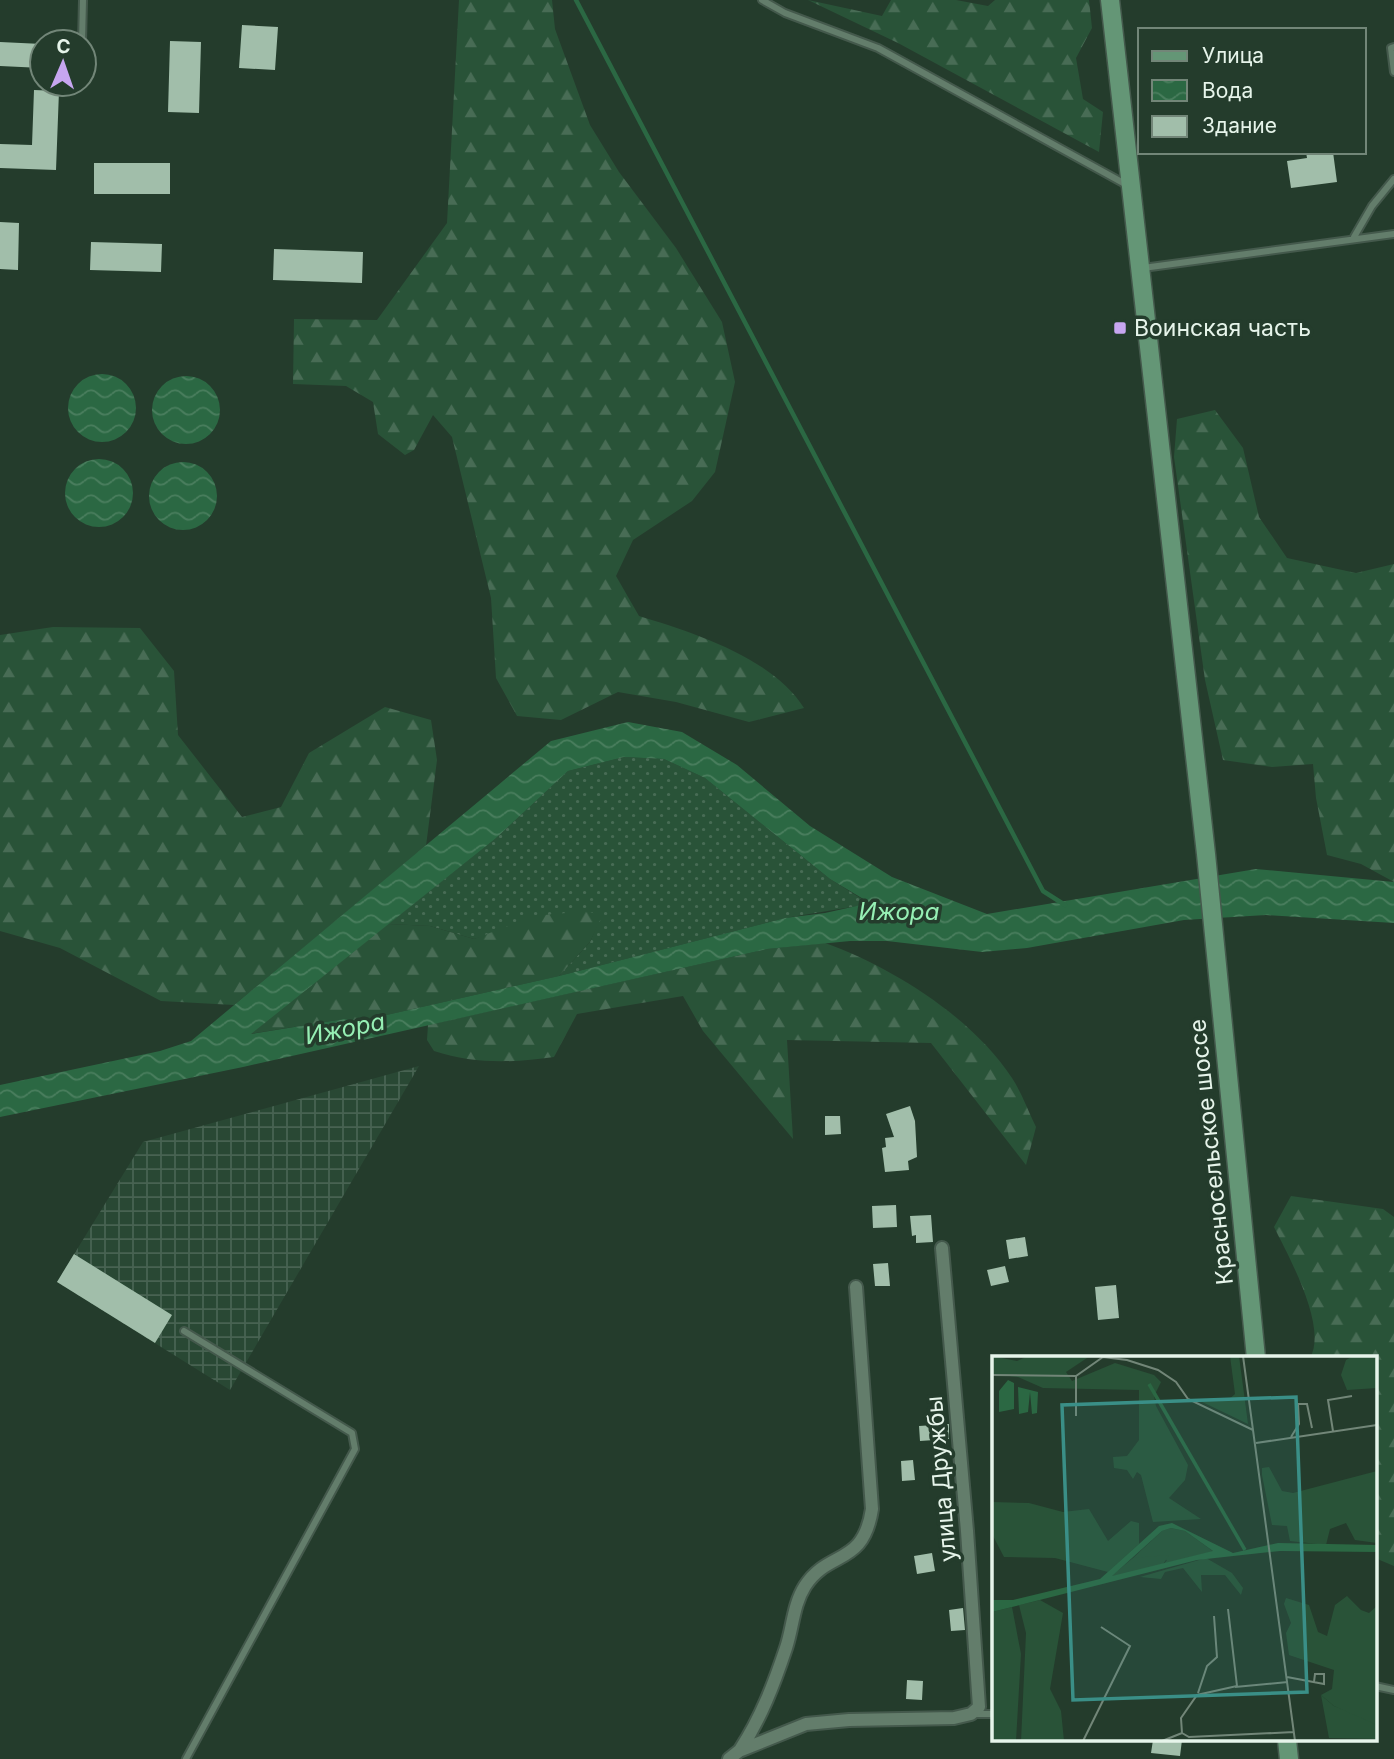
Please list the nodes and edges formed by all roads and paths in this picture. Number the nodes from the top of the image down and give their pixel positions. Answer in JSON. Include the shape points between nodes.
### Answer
{"nodes":[{"id":1,"x":83,"y":0,"type":"edge"},
{"id":2,"x":762,"y":0,"type":"edge"},
{"id":3,"x":1110,"y":0,"type":"edge"},
{"id":4,"x":82,"y":28,"type":"edge"},
{"id":5,"x":1394,"y":47,"type":"edge"},
{"id":6,"x":1394,"y":72,"type":"edge"},
{"id":7,"x":1394,"y":179,"type":"edge"},
{"id":8,"x":1132,"y":188,"type":"junction"},
{"id":9,"x":1394,"y":234,"type":"edge"},
{"id":10,"x":1354,"y":237,"type":"junction"},
{"id":11,"x":1143,"y":268,"type":"junction"},
{"id":12,"x":942,"y":1248,"type":"dead end"},
{"id":13,"x":856,"y":1287,"type":"dead end"},
{"id":14,"x":184,"y":1331,"type":"dead end"},
{"id":15,"x":1256,"y":1356,"type":"edge"},
{"id":16,"x":1376,"y":1686,"type":"edge"},
{"id":17,"x":1394,"y":1690,"type":"edge"},
{"id":18,"x":975,"y":1710,"type":"junction"},
{"id":19,"x":992,"y":1714,"type":"edge"},
{"id":20,"x":734,"y":1755,"type":"edge"},
{"id":21,"x":186,"y":1759,"type":"edge"}],
"edges":[{"from":1,"to":4,"type":"lane"},
{"from":2,"to":8,"type":"lane","via":[[878,48]]},
{"from":3,"to":8,"type":"main road","name":"Красносельское шоссе"},
{"from":5,"to":6,"type":"lane"},
{"from":7,"to":10,"type":"lane"},
{"from":8,"to":11,"type":"main road","name":"Красносельское шоссе"},
{"from":9,"to":10,"type":"lane"},
{"from":10,"to":11,"type":"lane"},
{"from":11,"to":15,"type":"main road","name":"Красносельское шоссе"},
{"from":12,"to":18,"type":"street","name":"улица Дружбы","via":[[967,1531]]},
{"from":13,"to":20,"type":"street","via":[[872,1509],[869,1530],[844,1559],[806,1584],[758,1723]]},
{"from":14,"to":21,"type":"lane","via":[[352,1433],[355,1449]]},
{"from":16,"to":17,"type":"lane"},
{"from":18,"to":19,"type":"lane"},
{"from":18,"to":20,"type":"street","via":[[954,1718],[806,1724]]}]}
